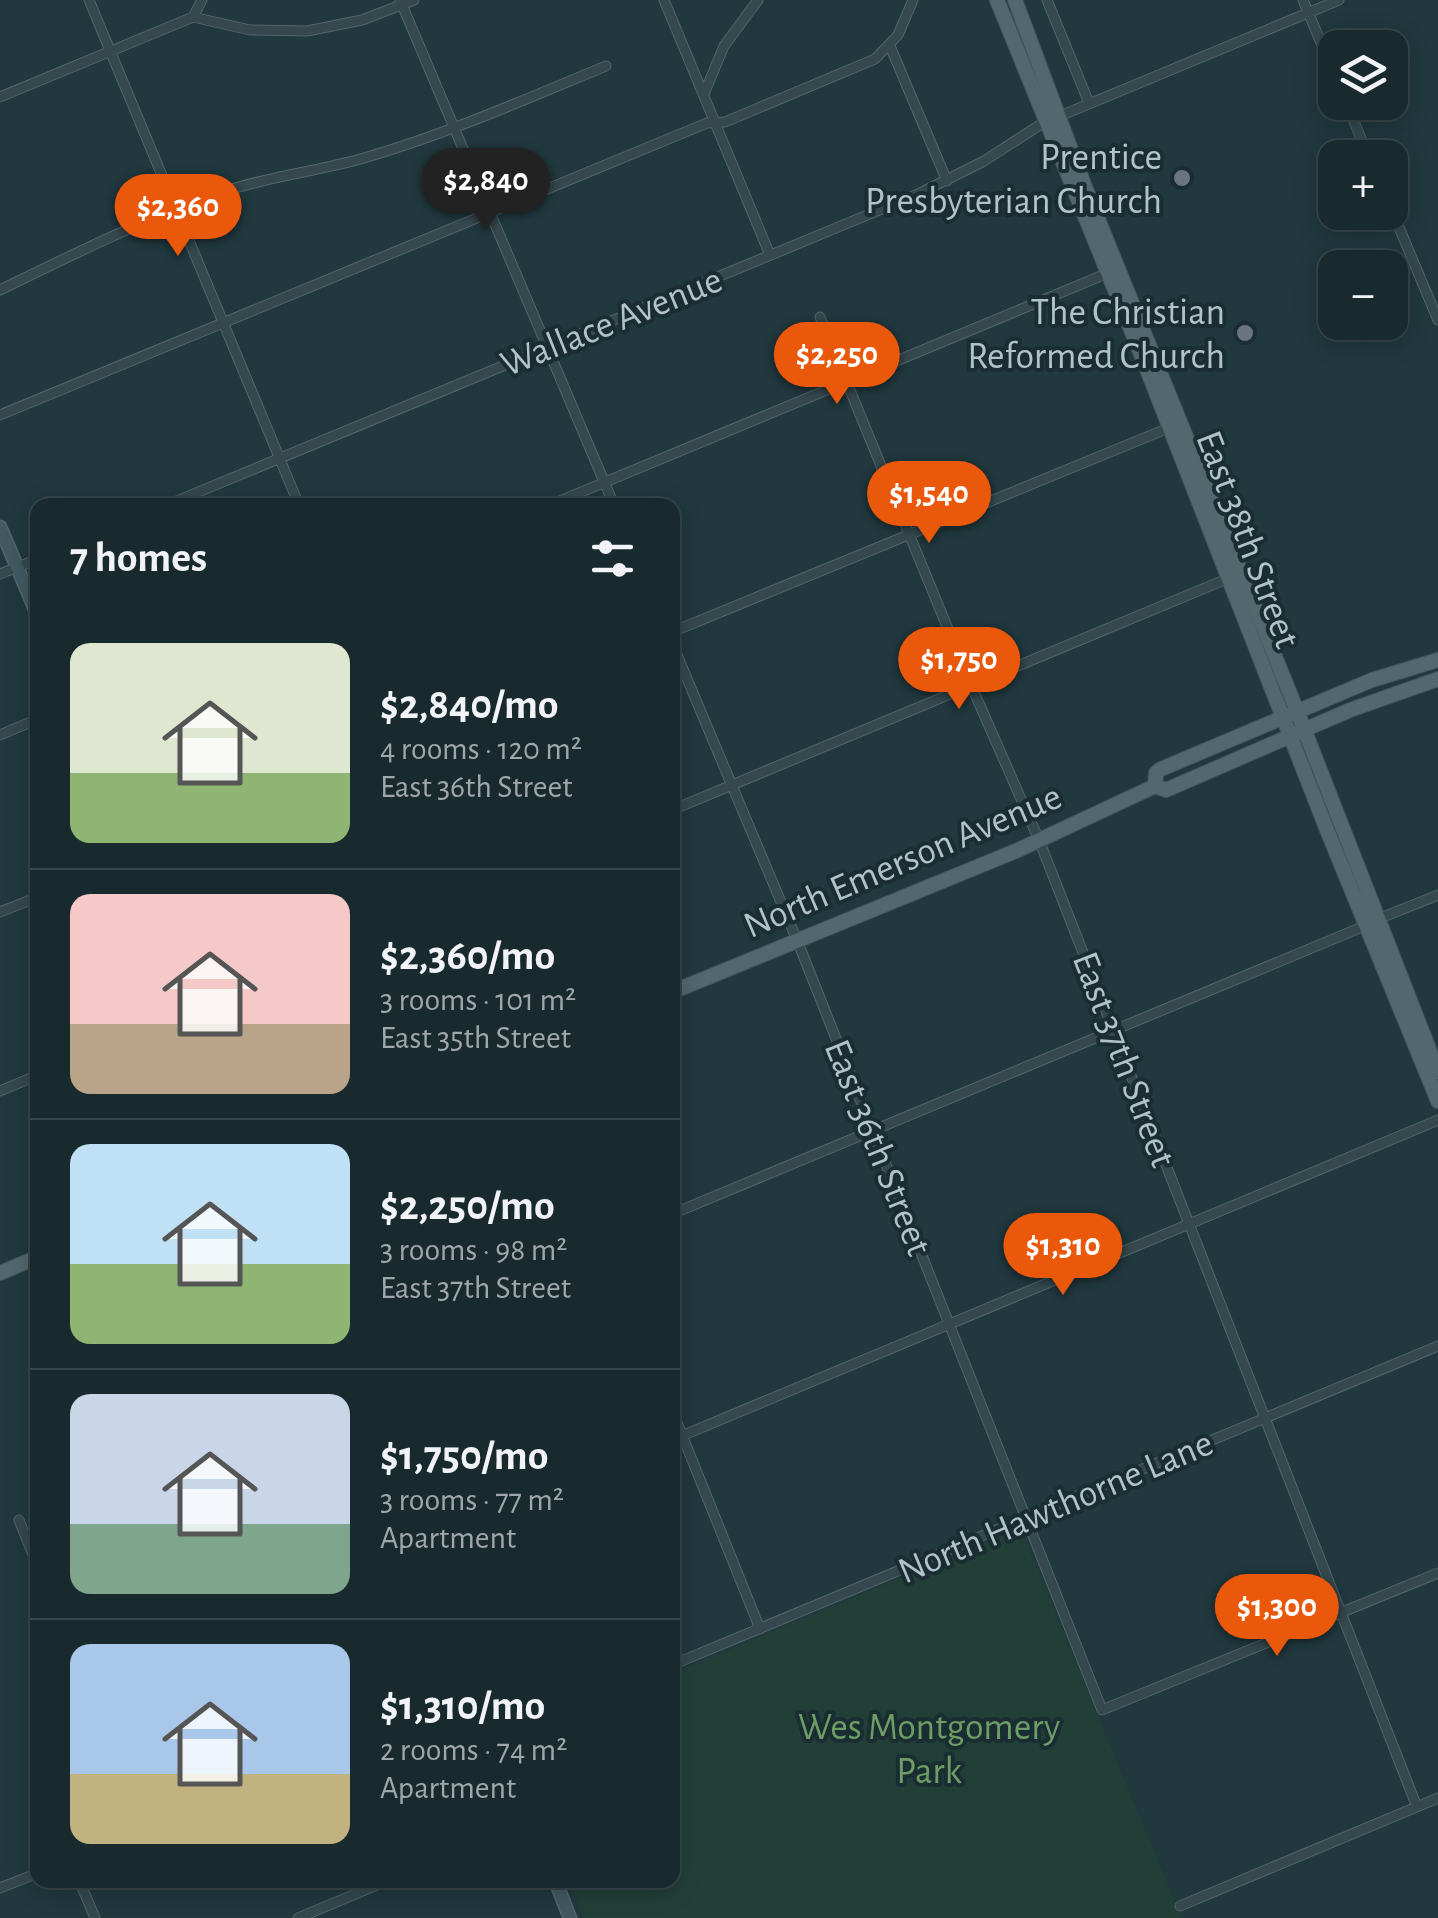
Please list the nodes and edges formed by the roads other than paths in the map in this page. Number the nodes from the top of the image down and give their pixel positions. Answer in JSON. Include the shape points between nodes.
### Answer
{"nodes":[{"id":1,"x":90,"y":0,"type":"edge"},
{"id":2,"x":202,"y":0,"type":"edge"},
{"id":3,"x":414,"y":0,"type":"edge"},
{"id":4,"x":664,"y":0,"type":"edge"},
{"id":5,"x":758,"y":0,"type":"edge"},
{"id":6,"x":912,"y":0,"type":"edge"},
{"id":7,"x":997,"y":0,"type":"edge"},
{"id":8,"x":1015,"y":0,"type":"edge"},
{"id":9,"x":1047,"y":0,"type":"edge"},
{"id":10,"x":1303,"y":0,"type":"edge"},
{"id":11,"x":1339,"y":0,"type":"edge"},
{"id":12,"x":401,"y":2,"type":"edge"},
{"id":13,"x":1308,"y":13,"type":"junction"},
{"id":14,"x":193,"y":17,"type":"junction"},
{"id":15,"x":1318,"y":36,"type":"edge"},
{"id":16,"x":890,"y":46,"type":"junction"},
{"id":17,"x":111,"y":51,"type":"junction"},
{"id":18,"x":606,"y":66,"type":"dead end"},
{"id":19,"x":704,"y":94,"type":"junction"},
{"id":20,"x":0,"y":97,"type":"edge"},
{"id":21,"x":1090,"y":103,"type":"junction"},
{"id":22,"x":1053,"y":118,"type":"junction"},
{"id":23,"x":716,"y":122,"type":"junction"},
{"id":24,"x":455,"y":128,"type":"junction"},
{"id":25,"x":948,"y":181,"type":"junction"},
{"id":26,"x":178,"y":209,"type":"junction"},
{"id":27,"x":490,"y":210,"type":"junction"},
{"id":28,"x":1400,"y":230,"type":"edge"},
{"id":29,"x":770,"y":255,"type":"junction"},
{"id":30,"x":1108,"y":272,"type":"junction"},
{"id":31,"x":0,"y":290,"type":"edge"},
{"id":32,"x":820,"y":316,"type":"dead end"},
{"id":33,"x":1438,"y":320,"type":"edge"},
{"id":34,"x":224,"y":321,"type":"junction"},
{"id":35,"x":548,"y":346,"type":"junction"},
{"id":36,"x":847,"y":382,"type":"junction"},
{"id":37,"x":0,"y":415,"type":"edge"},
{"id":38,"x":1170,"y":427,"type":"junction"},
{"id":39,"x":280,"y":458,"type":"junction"},
{"id":40,"x":604,"y":482,"type":"junction"},
{"id":41,"x":184,"y":498,"type":"edge"},
{"id":42,"x":296,"y":498,"type":"edge"},
{"id":43,"x":566,"y":498,"type":"edge"},
{"id":44,"x":611,"y":498,"type":"edge"},
{"id":45,"x":0,"y":527,"type":"edge"},
{"id":46,"x":909,"y":533,"type":"junction"},
{"id":47,"x":30,"y":562,"type":"edge"},
{"id":48,"x":17,"y":568,"type":"junction"},
{"id":49,"x":0,"y":574,"type":"edge"},
{"id":50,"x":1229,"y":578,"type":"junction"},
{"id":51,"x":30,"y":598,"type":"edge"},
{"id":52,"x":680,"y":629,"type":"edge"},
{"id":53,"x":1438,"y":660,"type":"edge"},
{"id":54,"x":680,"y":662,"type":"edge"},
{"id":55,"x":1438,"y":679,"type":"edge"},
{"id":56,"x":971,"y":686,"type":"junction"},
{"id":57,"x":1291,"y":713,"type":"junction"},
{"id":58,"x":30,"y":722,"type":"edge"},
{"id":59,"x":1298,"y":732,"type":"junction"},
{"id":60,"x":0,"y":735,"type":"edge"},
{"id":61,"x":732,"y":785,"type":"junction"},
{"id":62,"x":1154,"y":786,"type":"junction"},
{"id":63,"x":680,"y":807,"type":"edge"},
{"id":64,"x":1039,"y":840,"type":"junction"},
{"id":65,"x":1438,"y":895,"type":"edge"},
{"id":66,"x":30,"y":900,"type":"edge"},
{"id":67,"x":0,"y":912,"type":"edge"},
{"id":68,"x":1373,"y":922,"type":"junction"},
{"id":69,"x":797,"y":940,"type":"junction"},
{"id":70,"x":680,"y":989,"type":"edge"},
{"id":71,"x":1114,"y":1030,"type":"junction"},
{"id":72,"x":1438,"y":1072,"type":"edge"},
{"id":73,"x":30,"y":1078,"type":"edge"},
{"id":74,"x":0,"y":1090,"type":"edge"},
{"id":75,"x":1438,"y":1102,"type":"edge"},
{"id":76,"x":1438,"y":1120,"type":"edge"},
{"id":77,"x":872,"y":1130,"type":"junction"},
{"id":78,"x":680,"y":1211,"type":"edge"},
{"id":79,"x":1189,"y":1225,"type":"junction"},
{"id":80,"x":30,"y":1259,"type":"edge"},
{"id":81,"x":2,"y":1267,"type":"edge"},
{"id":82,"x":950,"y":1325,"type":"junction"},
{"id":83,"x":1438,"y":1346,"type":"edge"},
{"id":84,"x":1265,"y":1418,"type":"junction"},
{"id":85,"x":680,"y":1437,"type":"edge"},
{"id":86,"x":680,"y":1443,"type":"edge"},
{"id":87,"x":1026,"y":1518,"type":"junction"},
{"id":88,"x":19,"y":1520,"type":"dead end"},
{"id":89,"x":30,"y":1547,"type":"edge"},
{"id":90,"x":1438,"y":1573,"type":"edge"},
{"id":91,"x":1341,"y":1612,"type":"junction"},
{"id":92,"x":760,"y":1629,"type":"junction"},
{"id":93,"x":680,"y":1662,"type":"edge"},
{"id":94,"x":1438,"y":1798,"type":"edge"},
{"id":95,"x":1417,"y":1807,"type":"junction"},
{"id":96,"x":30,"y":1876,"type":"edge"},
{"id":97,"x":0,"y":1888,"type":"edge"},
{"id":98,"x":82,"y":1888,"type":"edge"},
{"id":99,"x":370,"y":1888,"type":"edge"},
{"id":100,"x":558,"y":1888,"type":"edge"},
{"id":101,"x":1180,"y":1906,"type":"dead end"},
{"id":102,"x":95,"y":1918,"type":"edge"},
{"id":103,"x":298,"y":1918,"type":"edge"},
{"id":104,"x":570,"y":1918,"type":"edge"}],
"edges":[{"from":1,"to":17,"type":"street"},
{"from":2,"to":14,"type":"street"},
{"from":3,"to":12,"type":"street"},
{"from":4,"to":19,"type":"street"},
{"from":5,"to":19,"type":"street","via":[[729,39]]},
{"from":6,"to":16,"type":"street"},
{"from":7,"to":22,"type":"main road","name":"East 38th Street"},
{"from":8,"to":22,"type":"main road","name":"East 38th Street"},
{"from":9,"to":21,"type":"street"},
{"from":10,"to":13,"type":"street"},
{"from":11,"to":13,"type":"street","name":"Wallace Avenue"},
{"from":12,"to":14,"type":"street","via":[[341,26],[290,32]]},
{"from":12,"to":24,"type":"street"},
{"from":13,"to":15,"type":"street"},
{"from":13,"to":21,"type":"street","name":"Wallace Avenue"},
{"from":14,"to":17,"type":"street"},
{"from":16,"to":23,"type":"street","via":[[858,68]]},
{"from":16,"to":25,"type":"street"},
{"from":17,"to":20,"type":"street"},
{"from":17,"to":26,"type":"street"},
{"from":18,"to":24,"type":"street"},
{"from":19,"to":23,"type":"street"},
{"from":21,"to":22,"type":"street","name":"Wallace Avenue"},
{"from":22,"to":25,"type":"street","name":"Wallace Avenue"},
{"from":22,"to":30,"type":"main road","name":"East 38th Street"},
{"from":22,"to":57,"type":"main road","name":"East 38th Street"},
{"from":23,"to":27,"type":"street"},
{"from":23,"to":29,"type":"street"},
{"from":24,"to":26,"type":"street"},
{"from":24,"to":27,"type":"street"},
{"from":25,"to":29,"type":"street","name":"Wallace Avenue"},
{"from":26,"to":31,"type":"street"},
{"from":26,"to":34,"type":"street"},
{"from":27,"to":34,"type":"street"},
{"from":27,"to":35,"type":"street"},
{"from":28,"to":33,"type":"street"},
{"from":29,"to":35,"type":"street","name":"Wallace Avenue"},
{"from":30,"to":36,"type":"street"},
{"from":30,"to":38,"type":"main road","name":"East 38th Street"},
{"from":32,"to":36,"type":"street","name":"East 37th Street"},
{"from":34,"to":37,"type":"street"},
{"from":34,"to":39,"type":"street"},
{"from":35,"to":39,"type":"street","name":"Wallace Avenue"},
{"from":35,"to":40,"type":"street"},
{"from":36,"to":40,"type":"street"},
{"from":36,"to":46,"type":"street","name":"East 37th Street"},
{"from":38,"to":46,"type":"street"},
{"from":38,"to":50,"type":"main road","name":"East 38th Street"},
{"from":39,"to":41,"type":"street","name":"Wallace Avenue"},
{"from":39,"to":42,"type":"street"},
{"from":40,"to":43,"type":"street"},
{"from":40,"to":44,"type":"street"},
{"from":45,"to":48,"type":"main road"},
{"from":46,"to":52,"type":"street"},
{"from":46,"to":56,"type":"street","name":"East 37th Street"},
{"from":47,"to":48,"type":"street"},
{"from":48,"to":49,"type":"street"},
{"from":48,"to":51,"type":"main road"},
{"from":50,"to":56,"type":"street"},
{"from":50,"to":57,"type":"main road","name":"East 38th Street"},
{"from":53,"to":57,"type":"main road","name":"North Emerson Avenue"},
{"from":54,"to":61,"type":"street","name":"East 36th Street"},
{"from":55,"to":59,"type":"main road","name":"North Emerson Avenue"},
{"from":56,"to":61,"type":"street"},
{"from":56,"to":64,"type":"street","name":"East 37th Street"},
{"from":57,"to":59,"type":"main road","name":"East 38th Street"},
{"from":57,"to":62,"type":"main road","name":"North Emerson Avenue","via":[[1161,770]]},
{"from":58,"to":60,"type":"street"},
{"from":59,"to":62,"type":"main road","name":"North Emerson Avenue","via":[[1166,790]]},
{"from":59,"to":68,"type":"main road","name":"East 38th Street"},
{"from":61,"to":63,"type":"street"},
{"from":61,"to":69,"type":"street","name":"East 36th Street"},
{"from":62,"to":64,"type":"main road","name":"North Emerson Avenue"},
{"from":64,"to":69,"type":"main road","name":"North Emerson Avenue"},
{"from":64,"to":71,"type":"street","name":"East 37th Street"},
{"from":65,"to":68,"type":"street"},
{"from":66,"to":67,"type":"street"},
{"from":68,"to":71,"type":"street"},
{"from":68,"to":72,"type":"main road","name":"East 38th Street"},
{"from":68,"to":75,"type":"main road","name":"East 38th Street"},
{"from":69,"to":70,"type":"main road","name":"North Emerson Avenue"},
{"from":69,"to":77,"type":"street","name":"East 36th Street"},
{"from":71,"to":77,"type":"street"},
{"from":71,"to":79,"type":"street","name":"East 37th Street"},
{"from":73,"to":74,"type":"street"},
{"from":76,"to":79,"type":"street"},
{"from":77,"to":78,"type":"street"},
{"from":77,"to":82,"type":"street","name":"East 36th Street"},
{"from":79,"to":82,"type":"street"},
{"from":79,"to":84,"type":"street","name":"East 37th Street"},
{"from":80,"to":81,"type":"main road"},
{"from":82,"to":85,"type":"street"},
{"from":82,"to":87,"type":"street","name":"East 36th Street"},
{"from":83,"to":84,"type":"street","name":"North Hawthorne Lane"},
{"from":84,"to":87,"type":"street","name":"North Hawthorne Lane"},
{"from":84,"to":91,"type":"street","name":"East 37th Street"},
{"from":86,"to":92,"type":"street"},
{"from":87,"to":91,"type":"street","name":"East 36th Street","via":[[1102,1710]]},
{"from":87,"to":92,"type":"street","name":"North Hawthorne Lane"},
{"from":88,"to":89,"type":"street"},
{"from":90,"to":91,"type":"street"},
{"from":91,"to":95,"type":"street","name":"East 37th Street"},
{"from":92,"to":93,"type":"street","name":"North Hawthorne Lane"},
{"from":94,"to":95,"type":"street"},
{"from":95,"to":101,"type":"street"},
{"from":96,"to":97,"type":"street"},
{"from":98,"to":102,"type":"street"},
{"from":99,"to":103,"type":"street"},
{"from":100,"to":104,"type":"main road"}]}
